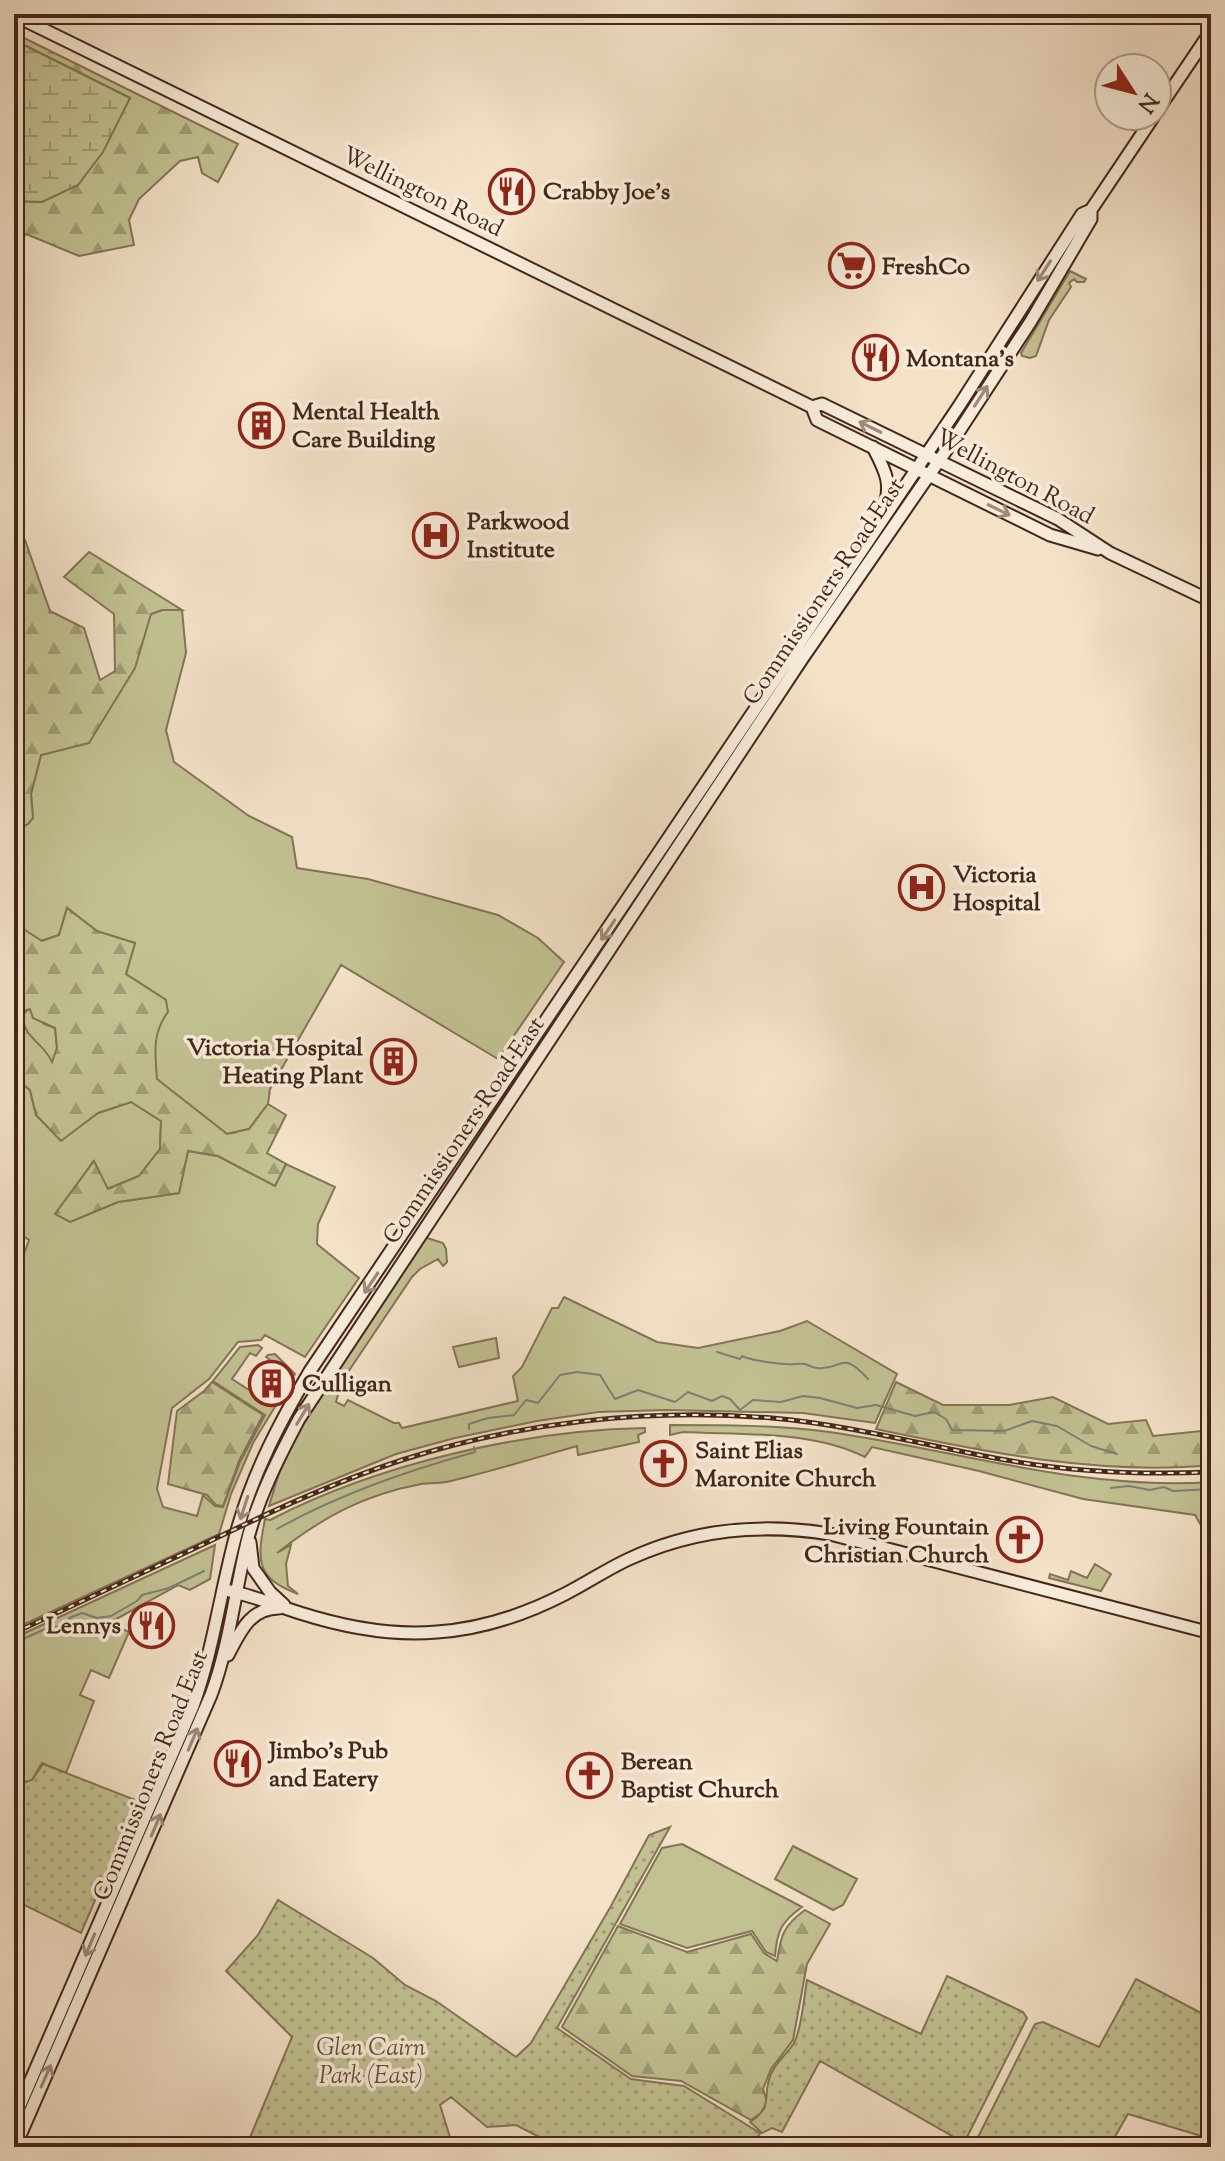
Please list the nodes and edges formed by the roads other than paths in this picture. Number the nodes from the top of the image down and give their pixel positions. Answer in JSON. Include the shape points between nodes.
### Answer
{"nodes":[{"id":1,"x":14,"y":15,"type":"edge"},
{"id":2,"x":1211,"y":31,"type":"edge"},
{"id":3,"x":1173,"y":87,"type":"edge"},
{"id":4,"x":1143,"y":132,"type":"edge"},
{"id":5,"x":1091,"y":210,"type":"junction"},
{"id":6,"x":812,"y":407,"type":"junction"},
{"id":7,"x":873,"y":447,"type":"junction"},
{"id":8,"x":927,"y":454,"type":"junction"},
{"id":9,"x":939,"y":460,"type":"junction"},
{"id":10,"x":917,"y":469,"type":"junction"},
{"id":11,"x":929,"y":475,"type":"junction"},
{"id":12,"x":868,"y":540,"type":"junction"},
{"id":13,"x":1110,"y":553,"type":"junction"},
{"id":14,"x":1211,"y":601,"type":"edge"},
{"id":15,"x":249,"y":1537,"type":"junction"},
{"id":16,"x":230,"y":1591,"type":"junction"},
{"id":17,"x":287,"y":1608,"type":"junction"},
{"id":18,"x":1211,"y":1633,"type":"edge"},
{"id":19,"x":218,"y":1676,"type":"junction"},
{"id":20,"x":14,"y":2119,"type":"edge"},
{"id":21,"x":15,"y":2147,"type":"edge"}],
"edges":[{"from":1,"to":6,"type":"main road","name":"Wellington Road"},
{"from":2,"to":3,"type":"main road"},
{"from":4,"to":5,"type":"main road","name":"Commissioners Road East"},
{"from":5,"to":8,"type":"main road","name":"Commissioners Road East","one_way":true,"via":[[1082,214]]},
{"from":9,"to":5,"type":"main road","name":"Commissioners Road East","one_way":true,"via":[[1031,321],[1091,219]]},
{"from":6,"to":7,"type":"main road","name":"Wellington Road","via":[[817,420]]},
{"from":8,"to":6,"type":"main road","name":"Wellington Road","one_way":true,"via":[[822,404]]},
{"from":7,"to":10,"type":"main road","name":"Wellington Road"},
{"from":7,"to":12,"type":"main road","via":[[890,486]]},
{"from":8,"to":9,"type":"main road","name":"Wellington Road"},
{"from":8,"to":10,"type":"main road","name":"Commissioners Road East"},
{"from":9,"to":11,"type":"main road","name":"Commissioners Road East"},
{"from":9,"to":13,"type":"main road","name":"Wellington Road","via":[[1058,519]]},
{"from":10,"to":11,"type":"main road","name":"Wellington Road"},
{"from":10,"to":12,"type":"main road","name":"Commissioners Road East"},
{"from":11,"to":13,"type":"main road","name":"Wellington Road","one_way":true,"via":[[1050,535]]},
{"from":15,"to":11,"type":"main road","name":"Commissioners Road East","one_way":true,"via":[[299,1419]]},
{"from":12,"to":16,"type":"main road","name":"Commissioners Road East","one_way":true,"via":[[310,1371],[253,1481],[235,1536]]},
{"from":13,"to":14,"type":"main road","name":"Wellington Road"},
{"from":15,"to":16,"type":"main road","name":"Commissioners Road East"},
{"from":15,"to":17,"type":"main road","via":[[253,1568]]},
{"from":16,"to":17,"type":"main road"},
{"from":16,"to":19,"type":"main road","name":"Commissioners Road East"},
{"from":16,"to":20,"type":"main road","name":"Commissioners Road East","one_way":true,"via":[[193,1706]]},
{"from":17,"to":18,"type":"main road","via":[[403,1633],[473,1627],[533,1608],[661,1547],[725,1530],[783,1528],[830,1534]]},
{"from":17,"to":19,"type":"main road","via":[[267,1608],[254,1615]]},
{"from":21,"to":19,"type":"main road","name":"Commissioners Road East","one_way":true}]}
